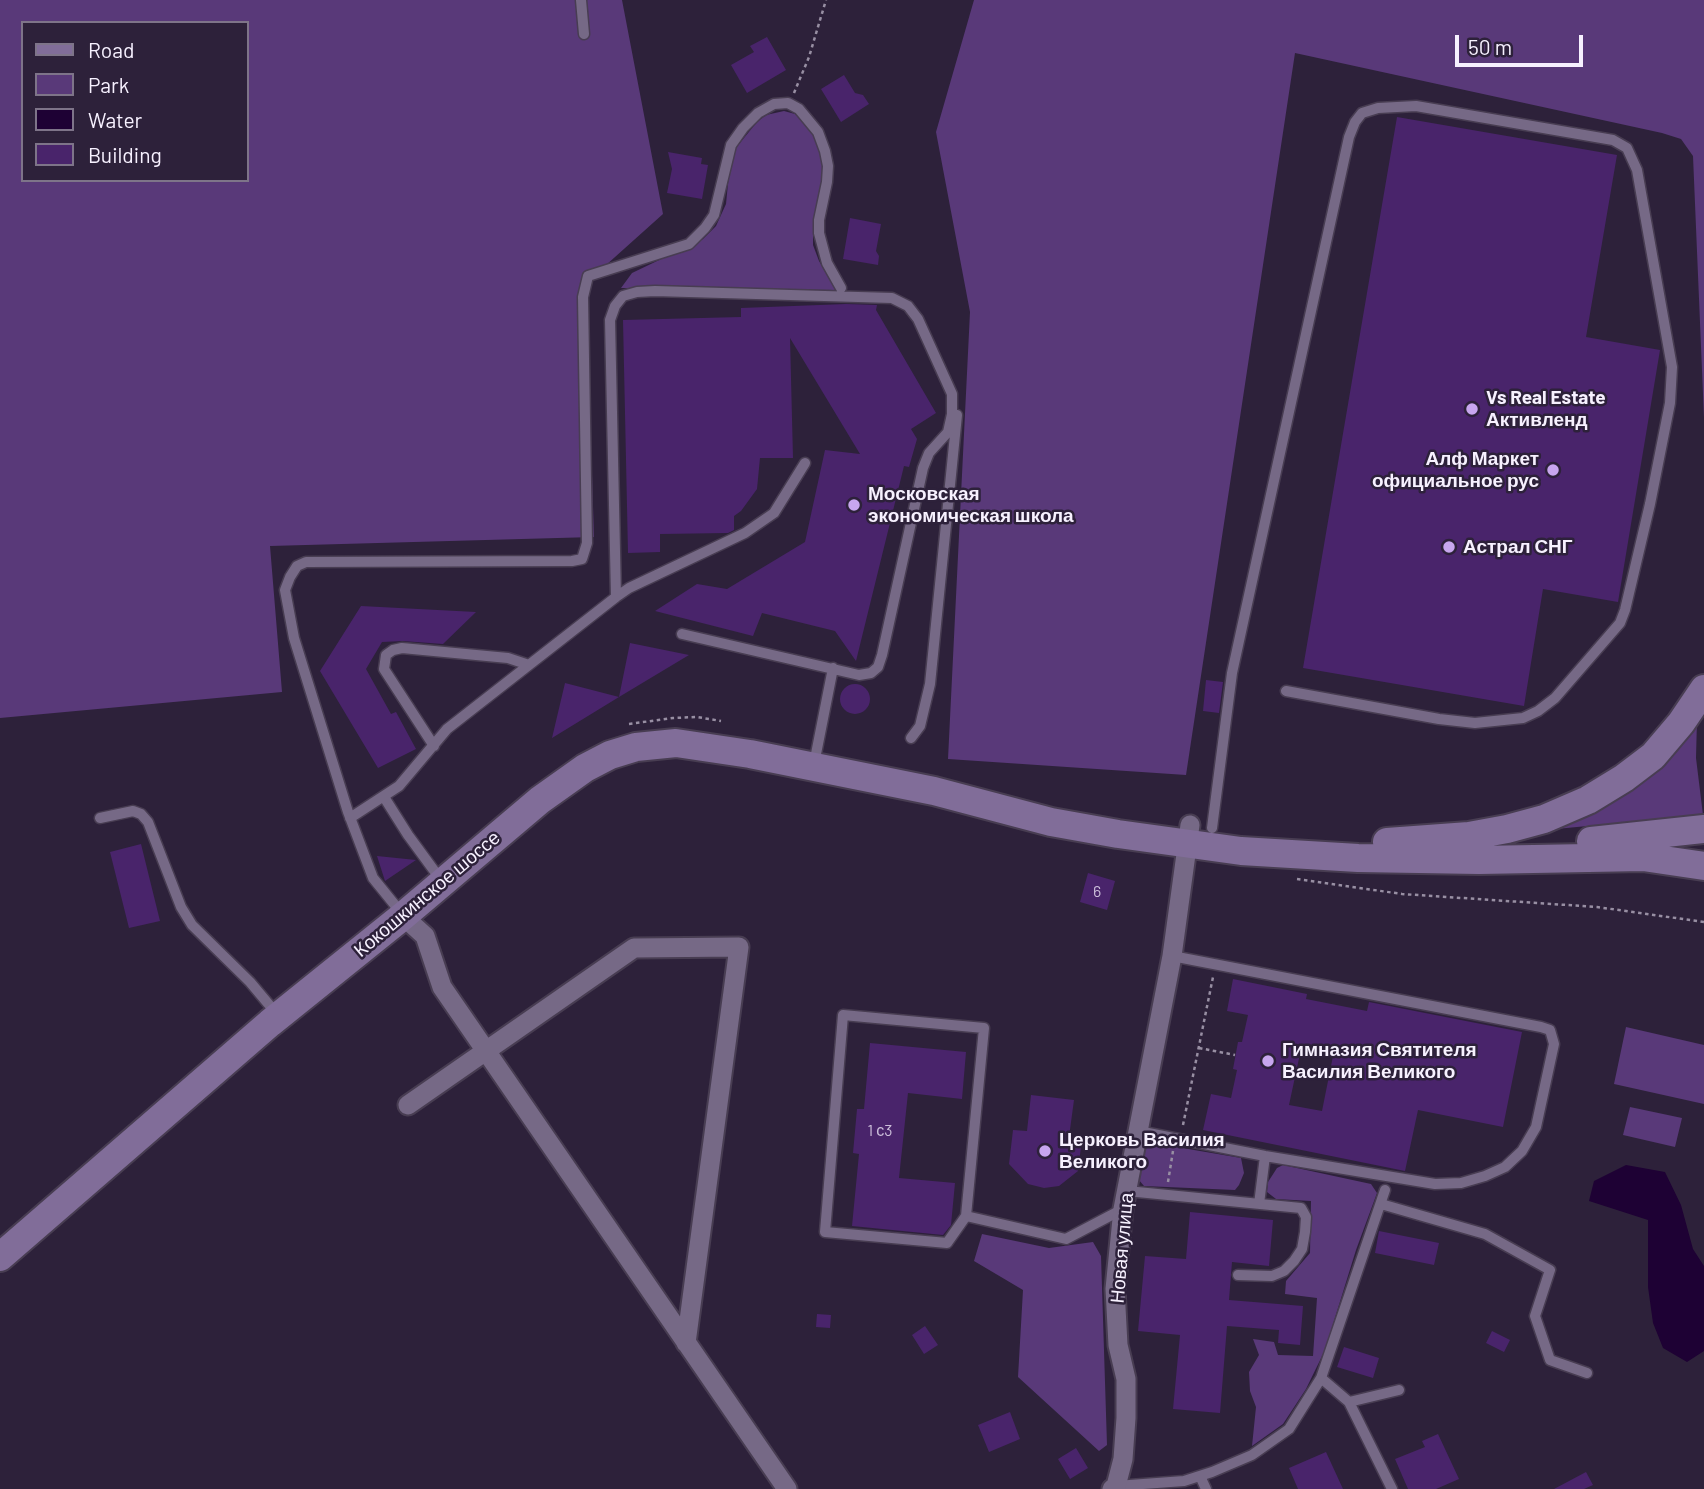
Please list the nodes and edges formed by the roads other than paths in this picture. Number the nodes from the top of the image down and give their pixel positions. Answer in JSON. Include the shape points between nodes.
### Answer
{"nodes":[{"id":1,"x":581,"y":0,"type":"edge"},
{"id":2,"x":584,"y":34,"type":"dead end"},
{"id":3,"x":841,"y":288,"type":"dead end"},
{"id":4,"x":958,"y":404,"type":"dead end"},
{"id":5,"x":805,"y":463,"type":"dead end"},
{"id":6,"x":616,"y":597,"type":"junction"},
{"id":7,"x":682,"y":634,"type":"dead end"},
{"id":8,"x":529,"y":665,"type":"junction"},
{"id":9,"x":833,"y":668,"type":"junction"},
{"id":10,"x":1704,"y":689,"type":"edge"},
{"id":11,"x":1286,"y":691,"type":"dead end"},
{"id":12,"x":911,"y":738,"type":"dead end"},
{"id":13,"x":433,"y":746,"type":"junction"},
{"id":14,"x":813,"y":767,"type":"junction"},
{"id":15,"x":384,"y":797,"type":"junction"},
{"id":16,"x":100,"y":818,"type":"dead end"},
{"id":17,"x":351,"y":818,"type":"junction"},
{"id":18,"x":1704,"y":829,"type":"edge"},
{"id":19,"x":1196,"y":832,"type":"junction"},
{"id":20,"x":1704,"y":841,"type":"edge"},
{"id":21,"x":1387,"y":842,"type":"junction"},
{"id":22,"x":1541,"y":857,"type":"junction"},
{"id":23,"x":1704,"y":866,"type":"edge"},
{"id":24,"x":442,"y":882,"type":"junction"},
{"id":25,"x":403,"y":916,"type":"junction"},
{"id":26,"x":1172,"y":956,"type":"junction"},
{"id":27,"x":279,"y":1016,"type":"junction"},
{"id":28,"x":486,"y":1051,"type":"junction"},
{"id":29,"x":408,"y":1105,"type":"dead end"},
{"id":30,"x":1138,"y":1130,"type":"junction"},
{"id":31,"x":1265,"y":1156,"type":"junction"},
{"id":32,"x":1385,"y":1190,"type":"dead end"},
{"id":33,"x":1125,"y":1200,"type":"junction"},
{"id":34,"x":1259,"y":1204,"type":"junction"},
{"id":35,"x":1381,"y":1204,"type":"junction"},
{"id":36,"x":966,"y":1216,"type":"junction"},
{"id":37,"x":0,"y":1256,"type":"edge"},
{"id":38,"x":1238,"y":1275,"type":"dead end"},
{"id":39,"x":686,"y":1343,"type":"junction"},
{"id":40,"x":1587,"y":1373,"type":"dead end"},
{"id":41,"x":1321,"y":1378,"type":"junction"},
{"id":42,"x":1399,"y":1390,"type":"dead end"},
{"id":43,"x":1349,"y":1402,"type":"junction"},
{"id":44,"x":1200,"y":1476,"type":"junction"},
{"id":45,"x":1114,"y":1488,"type":"edge"},
{"id":46,"x":786,"y":1489,"type":"edge"},
{"id":47,"x":1206,"y":1489,"type":"edge"},
{"id":48,"x":1392,"y":1489,"type":"edge"}],
"edges":[{"from":1,"to":2,"type":"lane"},
{"from":3,"to":17,"type":"lane","via":[[818,233],[827,174],[825,151],[818,132],[799,109],[788,103],[774,104],[758,113],[731,145],[715,215],[689,244],[588,276],[583,297],[587,543],[582,559],[306,562],[297,566],[285,590],[294,638]]},
{"from":4,"to":12,"type":"lane","via":[[930,684],[920,726]]},
{"from":5,"to":6,"type":"lane","via":[[784,499],[764,521]]},
{"from":6,"to":8,"type":"lane"},
{"from":6,"to":9,"type":"lane","via":[[610,320],[623,296],[655,291],[892,298],[908,306],[918,319],[952,394],[952,414],[948,432],[929,453],[923,468],[878,667],[859,675]]},
{"from":7,"to":9,"type":"lane"},
{"from":8,"to":13,"type":"lane","via":[[447,729]]},
{"from":8,"to":13,"type":"lane","via":[[508,658],[402,648],[386,655],[384,669]]},
{"from":9,"to":14,"type":"lane"},
{"from":10,"to":21,"type":"main road","via":[[1653,756],[1588,800],[1507,829]]},
{"from":11,"to":19,"type":"lane","via":[[1475,723],[1523,718],[1555,698],[1620,623],[1671,403],[1672,367],[1637,170],[1627,148],[1613,140],[1416,106],[1378,108],[1362,113],[1355,122]]},
{"from":13,"to":15,"type":"lane"},
{"from":14,"to":19,"type":"main road","name":"Кокошкинское шоссе","via":[[933,790],[1051,822]]},
{"from":14,"to":24,"type":"main road","name":"Кокошкинское шоссе","via":[[676,743],[622,751],[584,768],[554,789]]},
{"from":15,"to":17,"type":"lane"},
{"from":15,"to":24,"type":"lane"},
{"from":16,"to":27,"type":"lane","via":[[133,811],[141,814],[192,925]]},
{"from":17,"to":25,"type":"lane","via":[[373,878]]},
{"from":18,"to":21,"type":"main road","via":[[1553,844]]},
{"from":19,"to":21,"type":"main road"},
{"from":19,"to":22,"type":"main road","via":[[1275,854],[1358,859]]},
{"from":19,"to":26,"type":"street","name":"Новая улица"},
{"from":20,"to":22,"type":"main road"},
{"from":22,"to":23,"type":"main road","via":[[1643,858]]},
{"from":24,"to":25,"type":"main road","name":"Кокошкинское шоссе"},
{"from":25,"to":27,"type":"main road","name":"Кокошкинское шоссе"},
{"from":25,"to":28,"type":"street","via":[[425,936],[442,987]]},
{"from":26,"to":30,"type":"street","name":"Новая улица"},
{"from":26,"to":31,"type":"lane","via":[[1541,1027],[1553,1037],[1533,1133],[1505,1167],[1485,1176],[1435,1184]]},
{"from":27,"to":37,"type":"main road","name":"Кокошкинское шоссе"},
{"from":28,"to":29,"type":"street"},
{"from":28,"to":39,"type":"street"},
{"from":28,"to":39,"type":"street","via":[[634,948],[739,947]]},
{"from":30,"to":31,"type":"lane"},
{"from":30,"to":33,"type":"street","name":"Новая улица"},
{"from":31,"to":34,"type":"lane"},
{"from":32,"to":35,"type":"lane"},
{"from":33,"to":34,"type":"lane","via":[[1166,1195]]},
{"from":33,"to":36,"type":"lane","via":[[1066,1239]]},
{"from":33,"to":45,"type":"street","name":"Новая улица","via":[[1115,1289],[1126,1418],[1123,1459]]},
{"from":34,"to":38,"type":"lane","via":[[1301,1208],[1306,1217],[1302,1249],[1284,1271],[1272,1276]]},
{"from":35,"to":40,"type":"lane","via":[[1485,1234],[1550,1270],[1535,1316],[1550,1360]]},
{"from":35,"to":41,"type":"lane"},
{"from":36,"to":36,"type":"lane","via":[[947,1243],[825,1232],[843,1015],[984,1028]]},
{"from":39,"to":46,"type":"street"},
{"from":41,"to":43,"type":"lane"},
{"from":41,"to":44,"type":"lane","via":[[1289,1429],[1235,1463]]},
{"from":42,"to":43,"type":"lane"},
{"from":43,"to":48,"type":"lane"},
{"from":44,"to":45,"type":"lane"},
{"from":44,"to":47,"type":"lane"}]}
